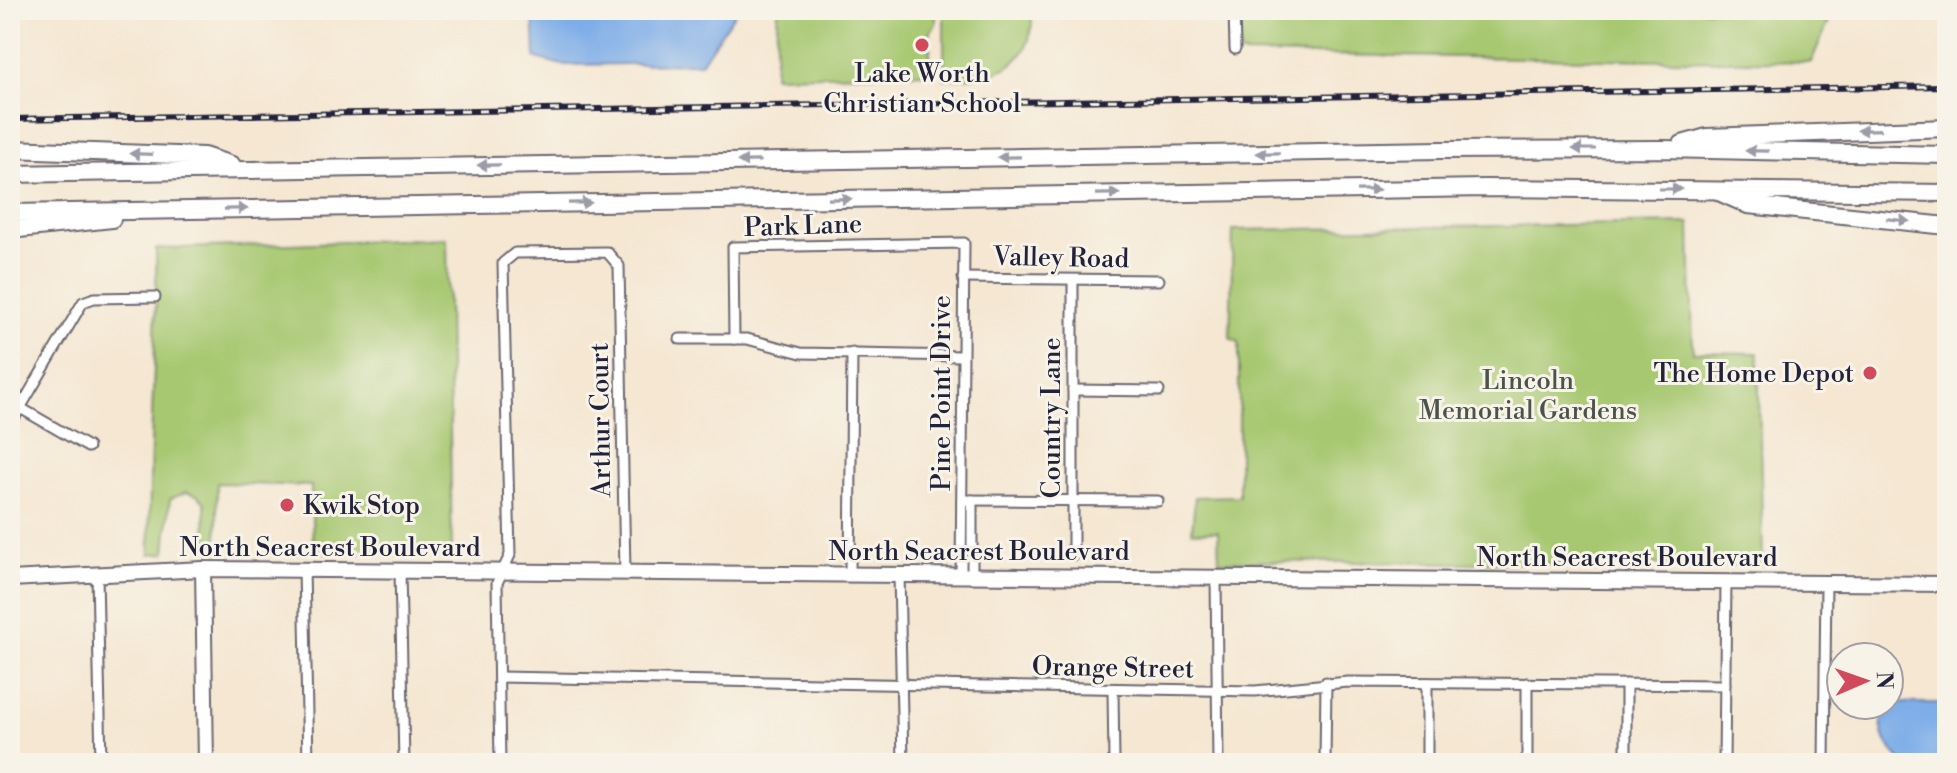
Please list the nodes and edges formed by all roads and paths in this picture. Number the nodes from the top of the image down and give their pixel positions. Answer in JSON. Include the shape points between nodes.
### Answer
{"nodes":[{"id":1,"x":1234,"y":10,"type":"edge"},
{"id":2,"x":1235,"y":49,"type":"dead end"},
{"id":3,"x":1947,"y":128,"type":"edge"},
{"id":4,"x":10,"y":149,"type":"edge"},
{"id":5,"x":1662,"y":149,"type":"junction"},
{"id":6,"x":1947,"y":155,"type":"edge"},
{"id":7,"x":245,"y":169,"type":"junction"},
{"id":8,"x":10,"y":174,"type":"edge"},
{"id":9,"x":1712,"y":189,"type":"junction"},
{"id":10,"x":1947,"y":193,"type":"edge"},
{"id":11,"x":158,"y":211,"type":"junction"},
{"id":12,"x":10,"y":213,"type":"edge"},
{"id":13,"x":1947,"y":226,"type":"edge"},
{"id":14,"x":10,"y":230,"type":"edge"},
{"id":15,"x":964,"y":243,"type":"joint"},
{"id":16,"x":963,"y":278,"type":"junction"},
{"id":17,"x":1073,"y":280,"type":"junction"},
{"id":18,"x":1159,"y":280,"type":"dead end"},
{"id":19,"x":155,"y":297,"type":"dead end"},
{"id":20,"x":680,"y":339,"type":"dead end"},
{"id":21,"x":734,"y":339,"type":"junction"},
{"id":22,"x":852,"y":353,"type":"junction"},
{"id":23,"x":961,"y":356,"type":"junction"},
{"id":24,"x":1073,"y":390,"type":"junction"},
{"id":25,"x":1159,"y":391,"type":"dead end"},
{"id":26,"x":10,"y":402,"type":"edge"},
{"id":27,"x":20,"y":407,"type":"junction"},
{"id":28,"x":10,"y":425,"type":"edge"},
{"id":29,"x":88,"y":447,"type":"dead end"},
{"id":30,"x":967,"y":500,"type":"junction"},
{"id":31,"x":1073,"y":501,"type":"junction"},
{"id":32,"x":1158,"y":501,"type":"dead end"},
{"id":33,"x":1073,"y":555,"type":"dead end"},
{"id":34,"x":203,"y":569,"type":"junction"},
{"id":35,"x":304,"y":569,"type":"junction"},
{"id":36,"x":400,"y":570,"type":"junction"},
{"id":37,"x":503,"y":571,"type":"junction"},
{"id":38,"x":625,"y":572,"type":"junction"},
{"id":39,"x":97,"y":574,"type":"junction"},
{"id":40,"x":850,"y":574,"type":"junction"},
{"id":41,"x":899,"y":574,"type":"junction"},
{"id":42,"x":966,"y":575,"type":"junction"},
{"id":43,"x":1216,"y":577,"type":"junction"},
{"id":44,"x":10,"y":579,"type":"edge"},
{"id":45,"x":1726,"y":582,"type":"junction"},
{"id":46,"x":1826,"y":582,"type":"junction"},
{"id":47,"x":1947,"y":584,"type":"edge"},
{"id":48,"x":499,"y":677,"type":"junction"},
{"id":49,"x":1326,"y":682,"type":"junction"},
{"id":50,"x":1427,"y":683,"type":"junction"},
{"id":51,"x":1527,"y":683,"type":"junction"},
{"id":52,"x":1626,"y":684,"type":"junction"},
{"id":53,"x":902,"y":685,"type":"junction"},
{"id":54,"x":1725,"y":685,"type":"junction"},
{"id":55,"x":1113,"y":689,"type":"junction"},
{"id":56,"x":1218,"y":690,"type":"junction"},
{"id":57,"x":101,"y":763,"type":"edge"},
{"id":58,"x":206,"y":763,"type":"edge"},
{"id":59,"x":308,"y":763,"type":"edge"},
{"id":60,"x":404,"y":763,"type":"edge"},
{"id":61,"x":500,"y":763,"type":"edge"},
{"id":62,"x":903,"y":763,"type":"edge"},
{"id":63,"x":1114,"y":763,"type":"edge"},
{"id":64,"x":1218,"y":763,"type":"edge"},
{"id":65,"x":1325,"y":763,"type":"edge"},
{"id":66,"x":1427,"y":763,"type":"edge"},
{"id":67,"x":1527,"y":763,"type":"edge"},
{"id":68,"x":1626,"y":763,"type":"edge"},
{"id":69,"x":1724,"y":763,"type":"edge"},
{"id":70,"x":1824,"y":763,"type":"edge"}],
"edges":[{"from":1,"to":2,"type":"street"},
{"from":3,"to":5,"type":"highway","one_way":true,"via":[[1707,137]]},
{"from":7,"to":4,"type":"highway","one_way":true,"via":[[204,156]]},
{"from":6,"to":5,"type":"highway","one_way":true},
{"from":5,"to":7,"type":"highway","one_way":true},
{"from":7,"to":8,"type":"highway"},
{"from":9,"to":10,"type":"highway"},
{"from":11,"to":9,"type":"highway","one_way":true,"via":[[1408,189]]},
{"from":9,"to":13,"type":"highway","one_way":true,"via":[[1748,205]]},
{"from":11,"to":12,"type":"highway"},
{"from":11,"to":14,"type":"highway","via":[[74,226]]},
{"from":15,"to":16,"type":"street","name":"Pine Point Drive"},
{"from":15,"to":21,"type":"street","name":"Park Lane","via":[[733,247]]},
{"from":16,"to":17,"type":"street","name":"Valley Road"},
{"from":16,"to":23,"type":"street","name":"Pine Point Drive"},
{"from":17,"to":18,"type":"street","name":"Valley Road"},
{"from":17,"to":24,"type":"street","name":"Country Lane"},
{"from":19,"to":27,"type":"street","via":[[88,299]]},
{"from":20,"to":21,"type":"street"},
{"from":21,"to":22,"type":"street","via":[[801,353]]},
{"from":22,"to":23,"type":"street"},
{"from":22,"to":40,"type":"street"},
{"from":23,"to":30,"type":"street","name":"Pine Point Drive"},
{"from":24,"to":25,"type":"street"},
{"from":24,"to":31,"type":"street","name":"Country Lane"},
{"from":26,"to":27,"type":"street"},
{"from":27,"to":28,"type":"street"},
{"from":27,"to":29,"type":"street"},
{"from":30,"to":31,"type":"street"},
{"from":30,"to":42,"type":"street","name":"Pine Point Drive"},
{"from":31,"to":32,"type":"street"},
{"from":31,"to":33,"type":"street","name":"Country Lane"},
{"from":34,"to":35,"type":"street","name":"North Seacrest Boulevard"},
{"from":34,"to":39,"type":"street","name":"North Seacrest Boulevard"},
{"from":34,"to":58,"type":"street"},
{"from":35,"to":36,"type":"street","name":"North Seacrest Boulevard"},
{"from":35,"to":59,"type":"street"},
{"from":36,"to":37,"type":"street","name":"North Seacrest Boulevard"},
{"from":36,"to":60,"type":"street"},
{"from":37,"to":38,"type":"street","name":"North Seacrest Boulevard"},
{"from":37,"to":38,"type":"street","name":"Arthur Court","via":[[510,555],[503,263],[515,253],[607,252],[619,266]]},
{"from":37,"to":48,"type":"street","via":[[497,583]]},
{"from":38,"to":40,"type":"street","name":"North Seacrest Boulevard"},
{"from":39,"to":44,"type":"street","name":"North Seacrest Boulevard"},
{"from":39,"to":57,"type":"street"},
{"from":40,"to":41,"type":"street","name":"North Seacrest Boulevard"},
{"from":41,"to":42,"type":"street","name":"North Seacrest Boulevard"},
{"from":41,"to":53,"type":"street"},
{"from":42,"to":43,"type":"street","name":"North Seacrest Boulevard"},
{"from":43,"to":45,"type":"street","name":"North Seacrest Boulevard"},
{"from":43,"to":56,"type":"street"},
{"from":45,"to":46,"type":"street","name":"North Seacrest Boulevard"},
{"from":45,"to":54,"type":"street"},
{"from":46,"to":47,"type":"street","name":"North Seacrest Boulevard"},
{"from":46,"to":70,"type":"street"},
{"from":48,"to":53,"type":"street","name":"Orange Street"},
{"from":48,"to":61,"type":"street"},
{"from":49,"to":50,"type":"street","name":"Orange Street"},
{"from":49,"to":56,"type":"street","name":"Orange Street"},
{"from":49,"to":65,"type":"street"},
{"from":50,"to":51,"type":"street","name":"Orange Street"},
{"from":50,"to":66,"type":"street"},
{"from":51,"to":52,"type":"street","name":"Orange Street"},
{"from":51,"to":67,"type":"street"},
{"from":52,"to":54,"type":"street","name":"Orange Street"},
{"from":52,"to":68,"type":"street"},
{"from":53,"to":55,"type":"street","name":"Orange Street"},
{"from":53,"to":62,"type":"street"},
{"from":54,"to":69,"type":"street"},
{"from":55,"to":56,"type":"street","name":"Orange Street"},
{"from":55,"to":63,"type":"street"},
{"from":56,"to":64,"type":"street"}]}
